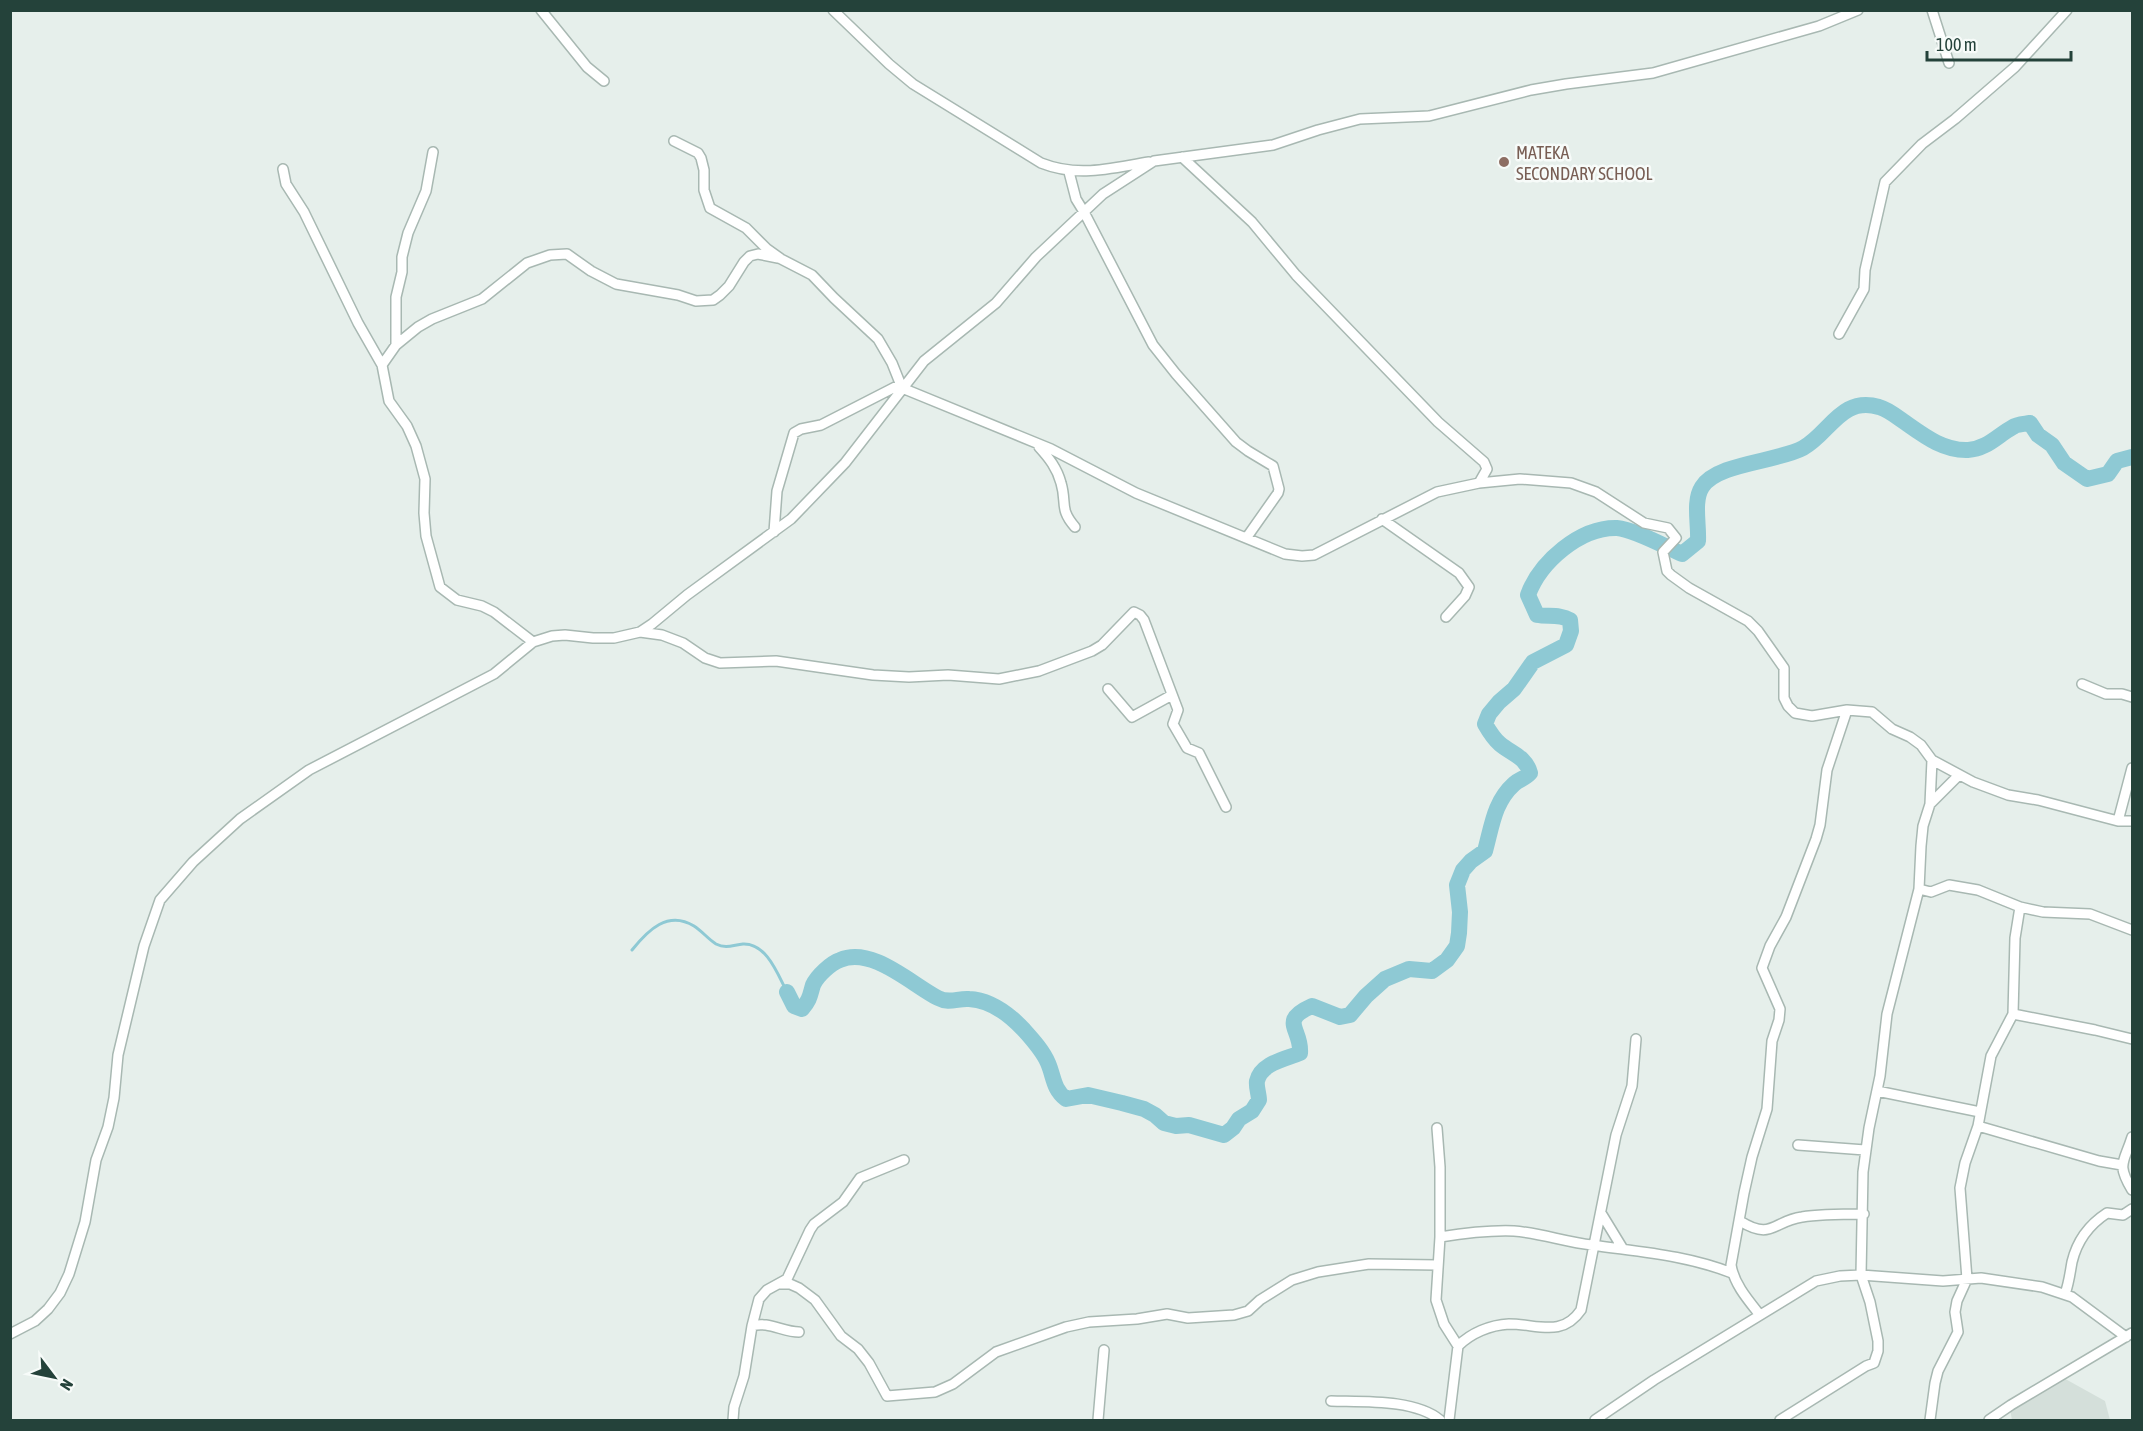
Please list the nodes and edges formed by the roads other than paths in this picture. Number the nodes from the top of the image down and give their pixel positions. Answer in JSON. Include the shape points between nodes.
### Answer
{"nodes":[{"id":1,"x":541,"y":10,"type":"edge"},
{"id":2,"x":833,"y":10,"type":"edge"},
{"id":3,"x":1858,"y":10,"type":"edge"},
{"id":4,"x":1932,"y":10,"type":"edge"},
{"id":5,"x":2067,"y":10,"type":"edge"},
{"id":6,"x":1948,"y":63,"type":"dead end"},
{"id":7,"x":604,"y":81,"type":"dead end"},
{"id":8,"x":674,"y":141,"type":"dead end"},
{"id":9,"x":433,"y":152,"type":"dead end"},
{"id":10,"x":1182,"y":157,"type":"junction"},
{"id":11,"x":1154,"y":161,"type":"junction"},
{"id":12,"x":283,"y":169,"type":"dead end"},
{"id":13,"x":1069,"y":172,"type":"junction"},
{"id":14,"x":1084,"y":212,"type":"junction"},
{"id":15,"x":780,"y":258,"type":"junction"},
{"id":16,"x":1839,"y":334,"type":"dead end"},
{"id":17,"x":396,"y":345,"type":"junction"},
{"id":18,"x":382,"y":365,"type":"junction"},
{"id":19,"x":902,"y":386,"type":"junction"},
{"id":20,"x":1037,"y":444,"type":"junction"},
{"id":21,"x":1479,"y":483,"type":"junction"},
{"id":22,"x":1382,"y":519,"type":"junction"},
{"id":23,"x":1075,"y":526,"type":"dead end"},
{"id":24,"x":774,"y":532,"type":"junction"},
{"id":25,"x":1246,"y":537,"type":"junction"},
{"id":26,"x":1446,"y":617,"type":"dead end"},
{"id":27,"x":640,"y":632,"type":"junction"},
{"id":28,"x":533,"y":642,"type":"junction"},
{"id":29,"x":2082,"y":684,"type":"dead end"},
{"id":30,"x":1108,"y":689,"type":"dead end"},
{"id":31,"x":1172,"y":695,"type":"junction"},
{"id":32,"x":2133,"y":697,"type":"edge"},
{"id":33,"x":1847,"y":710,"type":"junction"},
{"id":34,"x":1932,"y":760,"type":"junction"},
{"id":35,"x":2133,"y":768,"type":"edge"},
{"id":36,"x":1959,"y":775,"type":"junction"},
{"id":37,"x":1930,"y":804,"type":"junction"},
{"id":38,"x":1226,"y":807,"type":"dead end"},
{"id":39,"x":2118,"y":821,"type":"junction"},
{"id":40,"x":2133,"y":821,"type":"edge"},
{"id":41,"x":1918,"y":889,"type":"junction"},
{"id":42,"x":2020,"y":907,"type":"junction"},
{"id":43,"x":2133,"y":930,"type":"edge"},
{"id":44,"x":2013,"y":1014,"type":"junction"},
{"id":45,"x":1636,"y":1039,"type":"dead end"},
{"id":46,"x":2133,"y":1039,"type":"edge"},
{"id":47,"x":1877,"y":1091,"type":"junction"},
{"id":48,"x":1980,"y":1112,"type":"junction"},
{"id":49,"x":1978,"y":1126,"type":"junction"},
{"id":50,"x":1437,"y":1128,"type":"dead end"},
{"id":51,"x":2133,"y":1137,"type":"edge"},
{"id":52,"x":1798,"y":1145,"type":"dead end"},
{"id":53,"x":1865,"y":1150,"type":"junction"},
{"id":54,"x":904,"y":1160,"type":"dead end"},
{"id":55,"x":2122,"y":1165,"type":"junction"},
{"id":56,"x":2133,"y":1190,"type":"edge"},
{"id":57,"x":2133,"y":1209,"type":"edge"},
{"id":58,"x":1601,"y":1213,"type":"junction"},
{"id":59,"x":1864,"y":1214,"type":"junction"},
{"id":60,"x":1740,"y":1221,"type":"junction"},
{"id":61,"x":1440,"y":1237,"type":"junction"},
{"id":62,"x":1594,"y":1246,"type":"junction"},
{"id":63,"x":1623,"y":1249,"type":"junction"},
{"id":64,"x":1437,"y":1265,"type":"junction"},
{"id":65,"x":1732,"y":1273,"type":"junction"},
{"id":66,"x":1861,"y":1275,"type":"junction"},
{"id":67,"x":1967,"y":1279,"type":"junction"},
{"id":68,"x":780,"y":1284,"type":"junction"},
{"id":69,"x":2065,"y":1294,"type":"junction"},
{"id":70,"x":1760,"y":1315,"type":"junction"},
{"id":71,"x":752,"y":1326,"type":"junction"},
{"id":72,"x":799,"y":1332,"type":"dead end"},
{"id":73,"x":10,"y":1334,"type":"edge"},
{"id":74,"x":2129,"y":1335,"type":"edge"},
{"id":75,"x":1458,"y":1346,"type":"junction"},
{"id":76,"x":1104,"y":1350,"type":"dead end"},
{"id":77,"x":1331,"y":1401,"type":"dead end"},
{"id":78,"x":733,"y":1420,"type":"edge"},
{"id":79,"x":1098,"y":1420,"type":"edge"},
{"id":80,"x":1440,"y":1420,"type":"edge"},
{"id":81,"x":1449,"y":1420,"type":"edge"},
{"id":82,"x":1595,"y":1420,"type":"edge"},
{"id":83,"x":1780,"y":1420,"type":"edge"},
{"id":84,"x":1930,"y":1420,"type":"edge"},
{"id":85,"x":1989,"y":1420,"type":"edge"}],
"edges":[{"from":1,"to":7,"type":"street","via":[[581,60]]},
{"from":2,"to":13,"type":"street","via":[[913,84],[1041,164]]},
{"from":3,"to":10,"type":"street","via":[[1819,26],[1653,72],[1548,87],[1429,116],[1360,119],[1274,145]]},
{"from":4,"to":6,"type":"street"},
{"from":5,"to":16,"type":"street","via":[[2015,67],[1922,144],[1885,182],[1863,289]]},
{"from":8,"to":15,"type":"street","via":[[698,153],[704,164],[704,190],[710,208],[746,228]]},
{"from":9,"to":17,"type":"street","via":[[426,191],[402,257],[396,297]]},
{"from":10,"to":11,"type":"street"},
{"from":10,"to":21,"type":"street","via":[[1252,222],[1296,275],[1438,422],[1484,462],[1487,469]]},
{"from":11,"to":13,"type":"street"},
{"from":11,"to":14,"type":"street","via":[[1103,194]]},
{"from":12,"to":18,"type":"street","via":[[286,184]]},
{"from":13,"to":14,"type":"street"},
{"from":14,"to":19,"type":"street","via":[[1036,257],[996,303],[924,361]]},
{"from":14,"to":25,"type":"street","via":[[1159,353],[1236,442],[1275,469],[1278,493]]},
{"from":15,"to":17,"type":"street","via":[[750,256],[720,295],[713,300],[696,301],[616,284],[567,254],[550,255],[527,263],[482,299],[432,319]]},
{"from":15,"to":19,"type":"street","via":[[812,275],[878,339]]},
{"from":17,"to":18,"type":"street"},
{"from":18,"to":28,"type":"street","via":[[389,401],[409,431],[423,469],[426,536],[440,587],[457,600],[494,612]]},
{"from":19,"to":20,"type":"street"},
{"from":19,"to":24,"type":"street","via":[[846,463]]},
{"from":19,"to":24,"type":"street","via":[[821,425],[794,433],[777,491]]},
{"from":20,"to":23,"type":"street","via":[[1057,470],[1064,511]]},
{"from":20,"to":25,"type":"street","via":[[1136,493]]},
{"from":21,"to":22,"type":"street","via":[[1437,492]]},
{"from":21,"to":33,"type":"street","via":[[1520,479],[1571,483],[1596,492],[1644,523],[1668,528],[1676,538],[1663,552],[1667,571],[1758,631],[1784,668],[1784,698],[1788,706],[1795,713],[1812,716]]},
{"from":22,"to":25,"type":"street","via":[[1314,555],[1285,554]]},
{"from":22,"to":26,"type":"street","via":[[1459,573],[1467,583],[1465,596]]},
{"from":24,"to":27,"type":"street"},
{"from":27,"to":28,"type":"street","via":[[614,638],[552,636]]},
{"from":27,"to":31,"type":"street","via":[[683,643],[720,663],[776,661],[873,675],[999,679],[1039,671],[1092,651],[1134,612],[1144,620]]},
{"from":28,"to":73,"type":"street","via":[[494,674],[309,770],[240,819],[193,862],[160,900],[144,946],[118,1055],[108,1127],[96,1160],[85,1222],[69,1275],[60,1293],[35,1321]]},
{"from":29,"to":32,"type":"street","via":[[2106,694]]},
{"from":30,"to":31,"type":"street","via":[[1132,717]]},
{"from":31,"to":38,"type":"street","via":[[1178,712],[1173,724],[1187,748],[1199,753]]},
{"from":33,"to":34,"type":"street","via":[[1872,712],[1892,729],[1910,737]]},
{"from":33,"to":60,"type":"street","via":[[1827,770],[1816,839],[1786,917],[1762,963],[1762,974],[1780,1009],[1772,1041],[1767,1109],[1750,1166]]},
{"from":34,"to":36,"type":"street"},
{"from":34,"to":37,"type":"street"},
{"from":35,"to":39,"type":"street"},
{"from":36,"to":37,"type":"street"},
{"from":36,"to":39,"type":"street","via":[[2008,795]]},
{"from":37,"to":41,"type":"street","via":[[1923,826]]},
{"from":39,"to":40,"type":"street"},
{"from":41,"to":42,"type":"street","via":[[1931,892],[1949,885],[1968,888]]},
{"from":41,"to":47,"type":"street","via":[[1887,1014]]},
{"from":42,"to":43,"type":"street","via":[[2090,914]]},
{"from":42,"to":44,"type":"street"},
{"from":44,"to":46,"type":"street"},
{"from":44,"to":48,"type":"street","via":[[1991,1056]]},
{"from":45,"to":58,"type":"street","via":[[1632,1086],[1616,1135]]},
{"from":47,"to":48,"type":"street"},
{"from":47,"to":53,"type":"street"},
{"from":48,"to":49,"type":"street"},
{"from":49,"to":55,"type":"street"},
{"from":49,"to":67,"type":"street","via":[[1960,1188]]},
{"from":50,"to":61,"type":"street"},
{"from":51,"to":55,"type":"street"},
{"from":52,"to":53,"type":"street"},
{"from":53,"to":59,"type":"street"},
{"from":54,"to":68,"type":"street","via":[[860,1178],[843,1202],[814,1224],[791,1272]]},
{"from":55,"to":56,"type":"street"},
{"from":57,"to":69,"type":"street","via":[[2123,1215],[2108,1213],[2083,1235]]},
{"from":58,"to":62,"type":"street"},
{"from":58,"to":63,"type":"street"},
{"from":59,"to":60,"type":"street","via":[[1801,1217],[1767,1230],[1756,1230]]},
{"from":59,"to":66,"type":"street"},
{"from":60,"to":65,"type":"street"},
{"from":61,"to":62,"type":"street","via":[[1515,1232]]},
{"from":61,"to":64,"type":"street"},
{"from":62,"to":63,"type":"street"},
{"from":62,"to":75,"type":"street","via":[[1581,1310],[1574,1321],[1562,1326],[1507,1324],[1473,1334]]},
{"from":63,"to":65,"type":"street","via":[[1685,1258]]},
{"from":64,"to":68,"type":"street","via":[[1369,1264],[1318,1272],[1292,1280],[1248,1311],[1234,1315],[1188,1318],[1167,1314],[1066,1327],[996,1352],[953,1384],[935,1392],[887,1396],[869,1363],[841,1336],[815,1300],[799,1288]]},
{"from":64,"to":75,"type":"street","via":[[1437,1306]]},
{"from":65,"to":70,"type":"street"},
{"from":66,"to":67,"type":"street"},
{"from":66,"to":70,"type":"street","via":[[1816,1281]]},
{"from":66,"to":83,"type":"street","via":[[1878,1341],[1874,1364]]},
{"from":67,"to":69,"type":"street","via":[[2043,1287]]},
{"from":67,"to":84,"type":"street","via":[[1955,1312],[1958,1332],[1938,1371]]},
{"from":68,"to":71,"type":"street","via":[[760,1296]]},
{"from":69,"to":74,"type":"street"},
{"from":70,"to":82,"type":"street"},
{"from":71,"to":72,"type":"street"},
{"from":71,"to":78,"type":"street"},
{"from":74,"to":85,"type":"street"},
{"from":75,"to":81,"type":"street"},
{"from":76,"to":79,"type":"street"},
{"from":77,"to":80,"type":"street","via":[[1404,1406]]}]}
